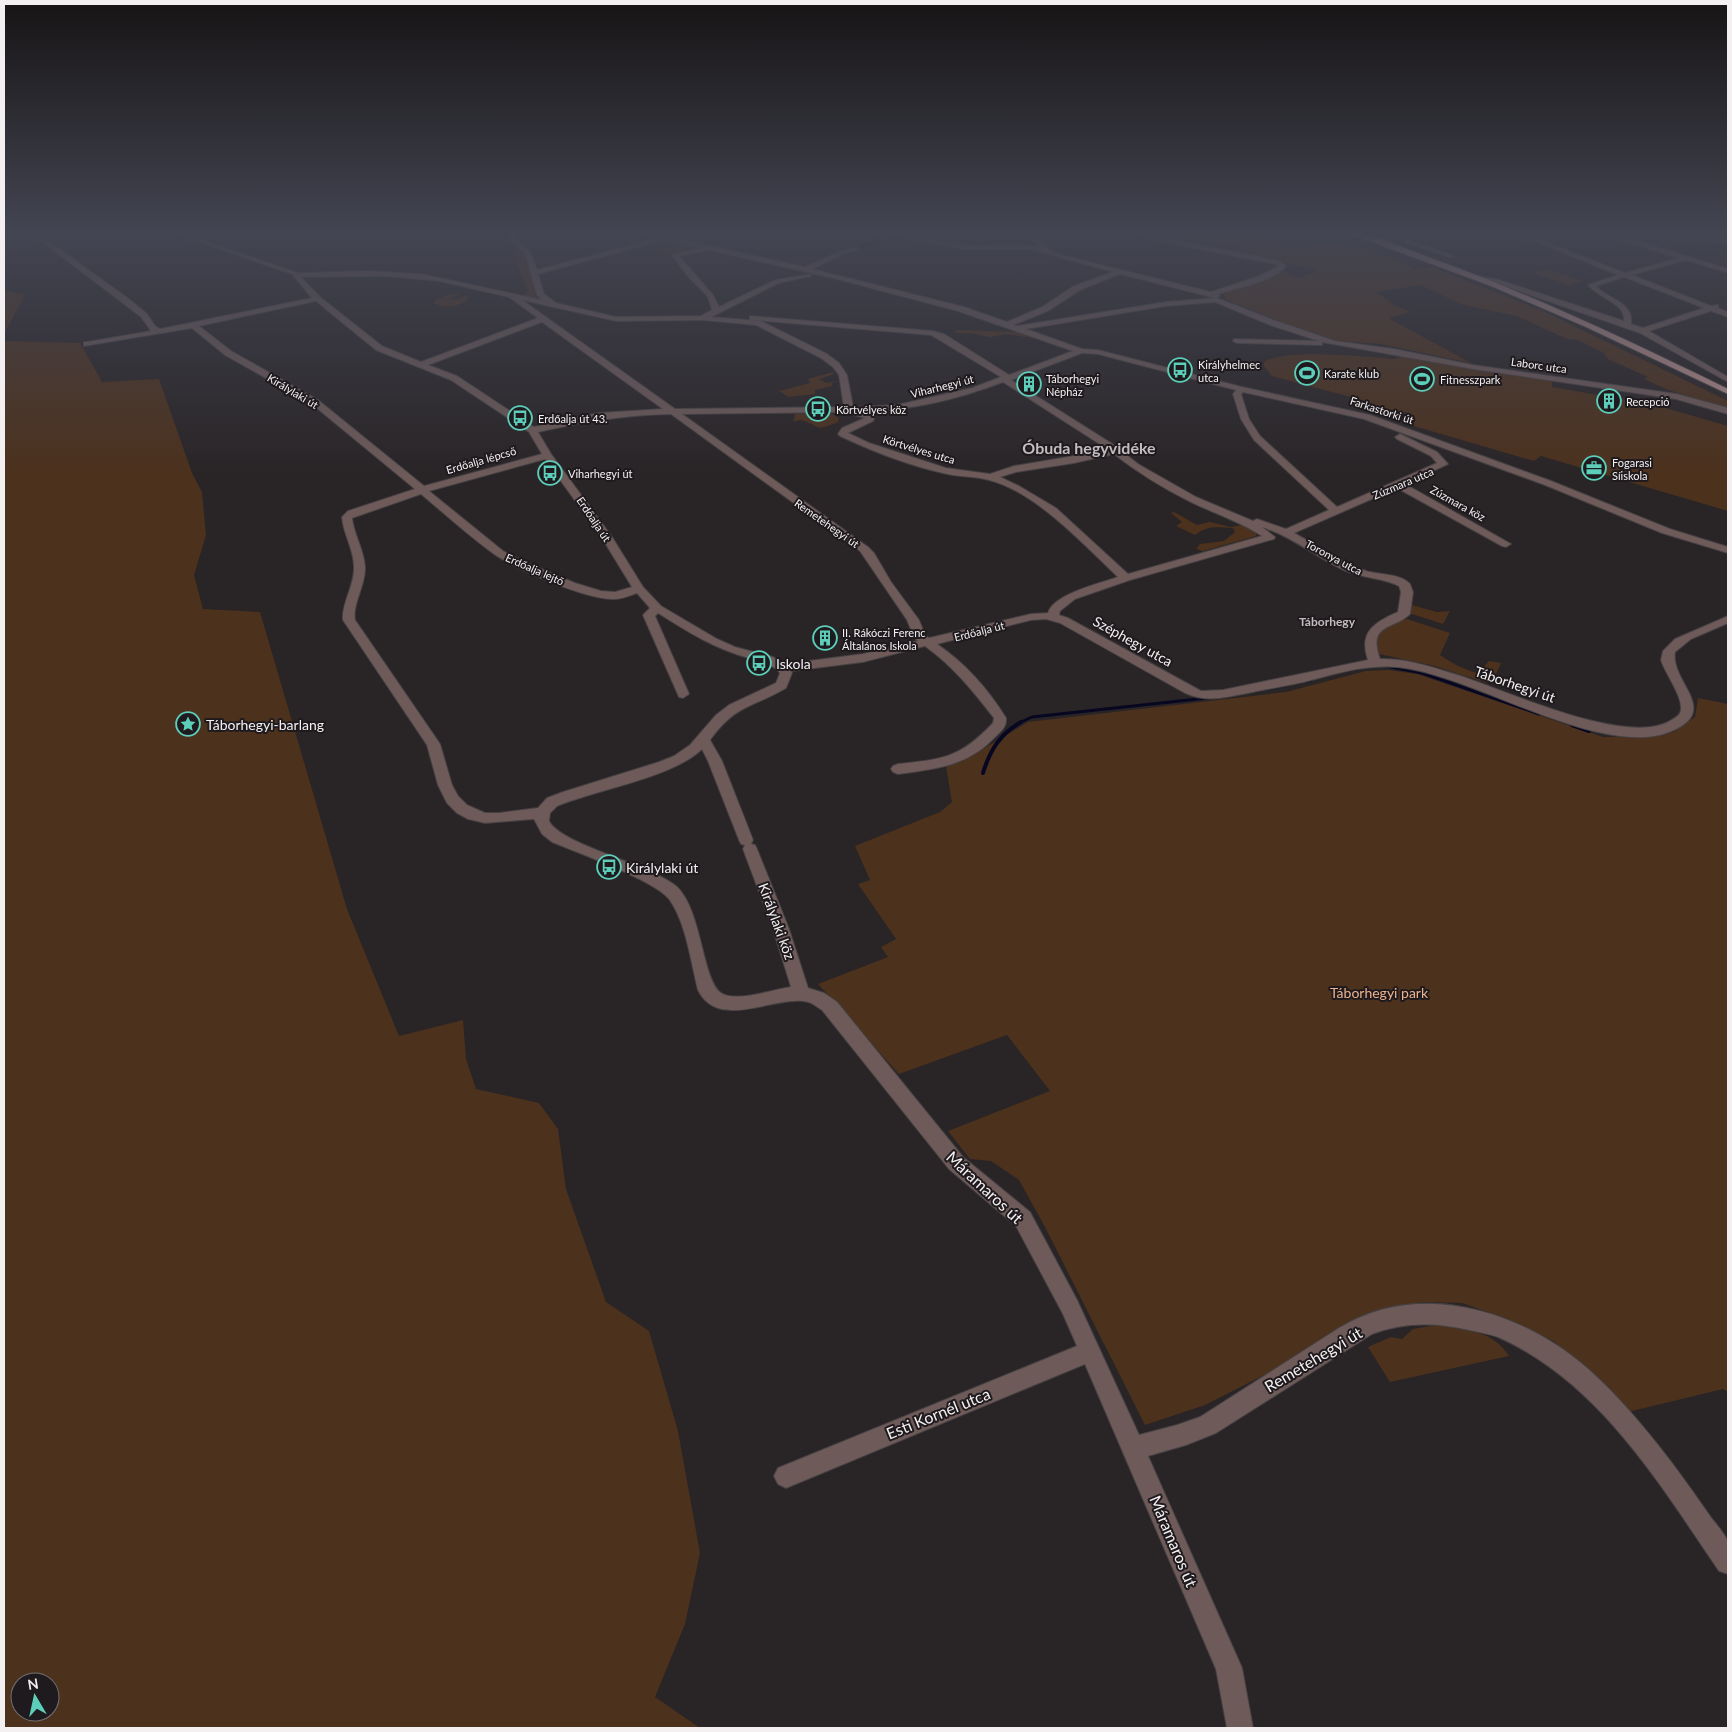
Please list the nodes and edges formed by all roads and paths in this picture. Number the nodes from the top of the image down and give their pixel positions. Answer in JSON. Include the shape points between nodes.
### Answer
{"nodes":[{"id":1,"x":138,"y":313,"type":"edge"},
{"id":2,"x":249,"y":313,"type":"edge"},
{"id":3,"x":335,"y":313,"type":"edge"},
{"id":4,"x":534,"y":313,"type":"edge"},
{"id":5,"x":589,"y":313,"type":"edge"},
{"id":6,"x":973,"y":313,"type":"edge"},
{"id":7,"x":1036,"y":313,"type":"edge"},
{"id":8,"x":1113,"y":313,"type":"edge"},
{"id":9,"x":1254,"y":313,"type":"edge"},
{"id":10,"x":1559,"y":313,"type":"edge"},
{"id":11,"x":1591,"y":313,"type":"edge"},
{"id":12,"x":1627,"y":313,"type":"edge"},
{"id":13,"x":1697,"y":313,"type":"edge"},
{"id":14,"x":710,"y":314,"type":"junction"},
{"id":15,"x":542,"y":319,"type":"junction"},
{"id":16,"x":193,"y":325,"type":"junction"},
{"id":17,"x":1007,"y":325,"type":"junction"},
{"id":18,"x":1627,"y":325,"type":"junction"},
{"id":19,"x":1017,"y":329,"type":"junction"},
{"id":20,"x":1643,"y":331,"type":"junction"},
{"id":21,"x":158,"y":332,"type":"junction"},
{"id":22,"x":1237,"y":341,"type":"dead end"},
{"id":23,"x":1325,"y":341,"type":"junction"},
{"id":24,"x":87,"y":344,"type":"dead end"},
{"id":25,"x":1081,"y":351,"type":"junction"},
{"id":26,"x":423,"y":364,"type":"junction"},
{"id":27,"x":1006,"y":379,"type":"junction"},
{"id":28,"x":1728,"y":380,"type":"edge"},
{"id":29,"x":1241,"y":389,"type":"junction"},
{"id":30,"x":1728,"y":392,"type":"edge"},
{"id":31,"x":826,"y":410,"type":"junction"},
{"id":32,"x":849,"y":410,"type":"junction"},
{"id":33,"x":1728,"y":411,"type":"edge"},
{"id":34,"x":674,"y":412,"type":"junction"},
{"id":35,"x":1381,"y":421,"type":"junction"},
{"id":36,"x":532,"y":430,"type":"junction"},
{"id":37,"x":1115,"y":451,"type":"junction"},
{"id":38,"x":547,"y":455,"type":"junction"},
{"id":39,"x":991,"y":477,"type":"junction"},
{"id":40,"x":412,"y":481,"type":"junction"},
{"id":41,"x":1399,"y":485,"type":"junction"},
{"id":42,"x":422,"y":490,"type":"junction"},
{"id":43,"x":404,"y":496,"type":"junction"},
{"id":44,"x":1335,"y":511,"type":"junction"},
{"id":45,"x":1230,"y":514,"type":"junction"},
{"id":46,"x":1288,"y":532,"type":"junction"},
{"id":47,"x":1506,"y":544,"type":"dead end"},
{"id":48,"x":1728,"y":550,"type":"edge"},
{"id":49,"x":1126,"y":578,"type":"junction"},
{"id":50,"x":638,"y":589,"type":"junction"},
{"id":51,"x":657,"y":608,"type":"junction"},
{"id":52,"x":1053,"y":616,"type":"junction"},
{"id":53,"x":1728,"y":619,"type":"edge"},
{"id":54,"x":928,"y":643,"type":"junction"},
{"id":55,"x":1375,"y":662,"type":"junction"},
{"id":56,"x":783,"y":668,"type":"junction"},
{"id":57,"x":1197,"y":693,"type":"joint"},
{"id":58,"x":683,"y":694,"type":"dead end"},
{"id":59,"x":704,"y":740,"type":"junction"},
{"id":60,"x":898,"y":769,"type":"dead end"},
{"id":61,"x":542,"y":813,"type":"junction"},
{"id":62,"x":802,"y":994,"type":"junction"},
{"id":63,"x":1090,"y":1351,"type":"junction"},
{"id":64,"x":1134,"y":1448,"type":"junction"},
{"id":65,"x":786,"y":1476,"type":"dead end"},
{"id":66,"x":1728,"y":1562,"type":"edge"},
{"id":67,"x":1240,"y":1728,"type":"edge"}],
"edges":[{"from":1,"to":21,"type":"street"},
{"from":2,"to":16,"type":"street"},
{"from":3,"to":26,"type":"street","name":"Erdőalja út","via":[[379,348]]},
{"from":4,"to":15,"type":"street","name":"Remetehegyi út"},
{"from":5,"to":14,"type":"street","via":[[625,320]]},
{"from":6,"to":17,"type":"street","name":"Farkastorki út"},
{"from":7,"to":17,"type":"street"},
{"from":8,"to":19,"type":"street"},
{"from":9,"to":23,"type":"street","name":"Laborc utca"},
{"from":10,"to":30,"type":"main road"},
{"from":11,"to":18,"type":"street"},
{"from":12,"to":18,"type":"street"},
{"from":13,"to":20,"type":"street"},
{"from":14,"to":27,"type":"street","name":"Toronya utca","via":[[936,334]]},
{"from":14,"to":32,"type":"street","via":[[758,323],[824,356],[843,375]]},
{"from":15,"to":26,"type":"street"},
{"from":15,"to":34,"type":"street","name":"Remetehegyi út"},
{"from":16,"to":21,"type":"street"},
{"from":16,"to":40,"type":"street","name":"Királylaki út","via":[[228,353],[314,402]]},
{"from":17,"to":19,"type":"street","name":"Farkastorki út"},
{"from":18,"to":20,"type":"street"},
{"from":19,"to":25,"type":"street","name":"Farkastorki út"},
{"from":20,"to":28,"type":"street"},
{"from":21,"to":24,"type":"street"},
{"from":22,"to":23,"type":"street"},
{"from":23,"to":33,"type":"street","name":"Laborc utca","via":[[1677,397]]},
{"from":25,"to":27,"type":"street","name":"Viharhegyi út"},
{"from":25,"to":29,"type":"street","name":"Farkastorki út","via":[[1098,352]]},
{"from":26,"to":36,"type":"street","name":"Erdőalja út","via":[[454,378]]},
{"from":27,"to":32,"type":"street","name":"Viharhegyi út","via":[[975,390],[897,408]]},
{"from":27,"to":37,"type":"street","name":"Toronya utca"},
{"from":29,"to":35,"type":"street","name":"Farkastorki út"},
{"from":29,"to":44,"type":"street","via":[[1237,394],[1250,429]]},
{"from":31,"to":32,"type":"street","name":"Viharhegyi út"},
{"from":31,"to":34,"type":"street","name":"Viharhegyi út"},
{"from":31,"to":39,"type":"street","name":"Körtvélyes utca","via":[[869,415],[870,419],[843,432],[866,445],[945,471]]},
{"from":34,"to":36,"type":"street","name":"Viharhegyi út","via":[[598,416]]},
{"from":34,"to":54,"type":"street","name":"Remetehegyi út","via":[[864,549],[913,620],[920,637]]},
{"from":35,"to":41,"type":"street","name":"Zúzmara utca","via":[[1381,427],[1428,450],[1442,461],[1439,468]]},
{"from":35,"to":48,"type":"street","name":"Farkastorki út","via":[[1666,531]]},
{"from":36,"to":38,"type":"street","name":"Erdőalja út"},
{"from":37,"to":39,"type":"street","via":[[1021,468]]},
{"from":37,"to":45,"type":"street","name":"Toronya utca","via":[[1192,499]]},
{"from":38,"to":42,"type":"street","name":"Erdőalja lépcső"},
{"from":38,"to":50,"type":"street","name":"Erdőalja út","via":[[606,537]]},
{"from":39,"to":49,"type":"street","name":"Körtvélyes utca","via":[[1052,510]]},
{"from":40,"to":42,"type":"street","name":"Királylaki út"},
{"from":40,"to":43,"type":"street","via":[[413,488]]},
{"from":41,"to":44,"type":"street","name":"Zúzmara utca"},
{"from":41,"to":47,"type":"street","name":"Zúzmara köz"},
{"from":42,"to":43,"type":"street"},
{"from":42,"to":50,"type":"street","name":"Erdőalja lejtő","via":[[499,553],[521,564],[602,595],[614,596]]},
{"from":43,"to":61,"type":"street","via":[[347,517],[360,574],[349,620],[433,744],[444,784],[451,800],[459,808],[467,814],[490,818]]},
{"from":44,"to":46,"type":"street","name":"Zúzmara utca"},
{"from":45,"to":46,"type":"street","name":"Toronya utca"},
{"from":45,"to":49,"type":"street","name":"Toronya utca","via":[[1270,537]]},
{"from":46,"to":55,"type":"street","name":"Toronya utca","via":[[1362,573],[1404,584],[1407,592],[1404,614],[1373,633],[1369,644]]},
{"from":49,"to":52,"type":"street","via":[[1071,597],[1054,610]]},
{"from":50,"to":51,"type":"street","name":"Erdőalja út"},
{"from":51,"to":56,"type":"street","name":"Erdőalja út","via":[[713,642]]},
{"from":51,"to":58,"type":"street","via":[[649,615]]},
{"from":52,"to":54,"type":"street","name":"Erdőalja út","via":[[1031,617]]},
{"from":52,"to":57,"type":"street","name":"Széphegy utca"},
{"from":53,"to":55,"type":"street","name":"Táborhegyi út","via":[[1683,639],[1669,651],[1668,663],[1684,692],[1687,709],[1675,724],[1654,731],[1595,726],[1412,666]]},
{"from":54,"to":56,"type":"street","name":"Erdőalja út","via":[[840,662]]},
{"from":54,"to":60,"type":"street","name":"Remetehegyi út","via":[[951,659],[974,683],[1000,718],[1000,724],[965,756],[953,762]]},
{"from":55,"to":57,"type":"street","name":"Táborhegyi út","via":[[1282,683],[1211,695]]},
{"from":56,"to":59,"type":"street","via":[[786,672],[782,685],[728,711]]},
{"from":59,"to":61,"type":"street","via":[[678,759],[552,802]]},
{"from":59,"to":62,"type":"street","name":"Királylaki köz","via":[[781,929]]},
{"from":61,"to":62,"type":"street","name":"Máramaros út","via":[[542,823],[547,832],[650,878],[673,893],[685,917],[706,990],[712,997],[736,1004]]},
{"from":62,"to":63,"type":"street","name":"Máramaros út","via":[[831,1006],[956,1163],[1023,1219]]},
{"from":63,"to":64,"type":"street","name":"Máramaros út"},
{"from":63,"to":65,"type":"street","name":"Esti Kornél utca"},
{"from":64,"to":66,"type":"street","name":"Remetehegyi út","via":[[1202,1427],[1357,1330],[1402,1314],[1465,1317],[1492,1325],[1538,1346],[1584,1379],[1649,1452]]},
{"from":64,"to":67,"type":"street","name":"Máramaros út","via":[[1229,1668]]}]}
